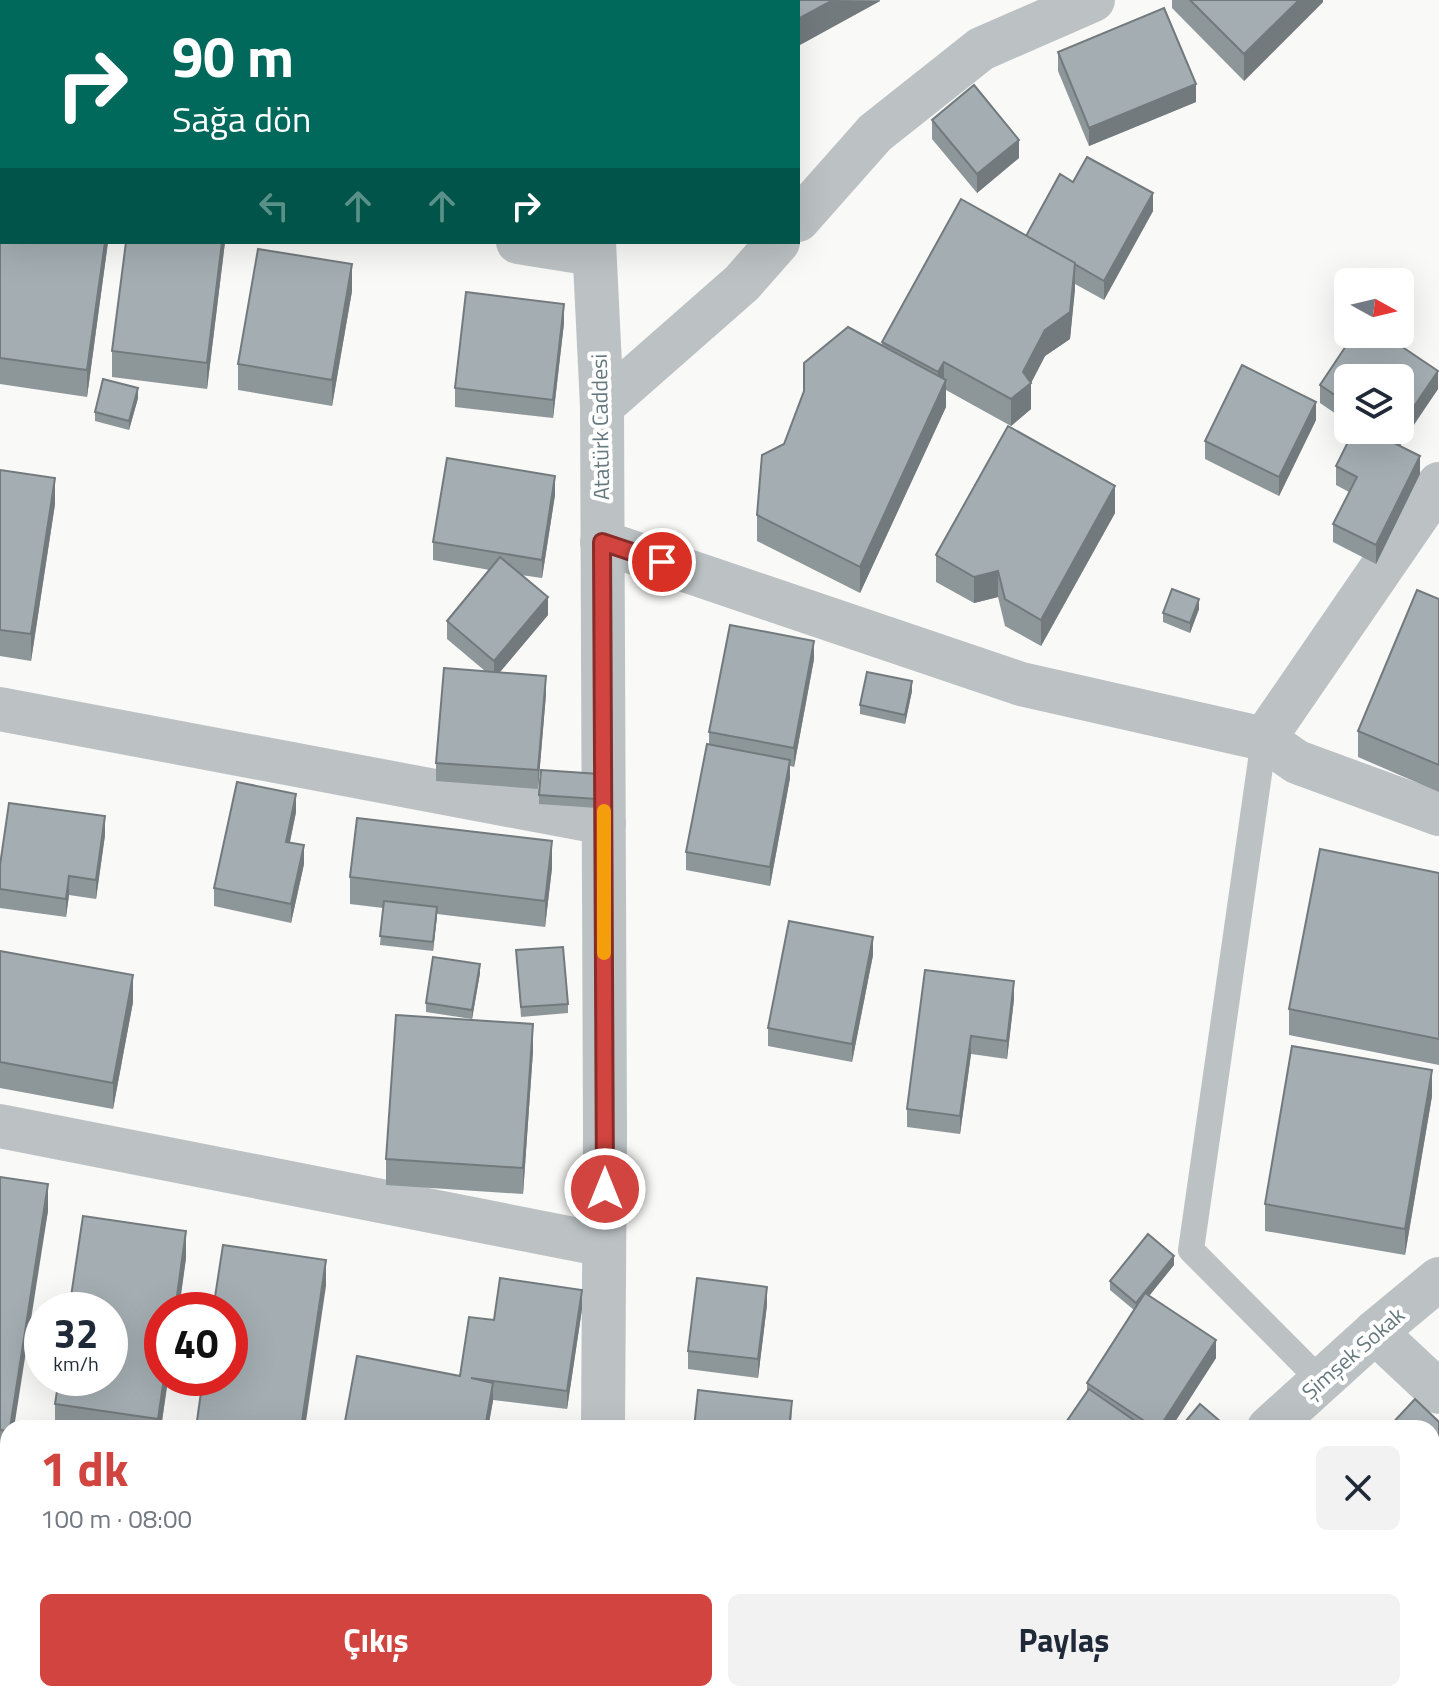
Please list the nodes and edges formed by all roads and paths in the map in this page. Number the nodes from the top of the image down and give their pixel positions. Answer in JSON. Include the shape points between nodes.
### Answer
{"nodes":[{"id":1,"x":1093,"y":0,"type":"edge"},
{"id":2,"x":800,"y":218,"type":"edge"},
{"id":3,"x":543,"y":244,"type":"edge"},
{"id":4,"x":776,"y":244,"type":"edge"},
{"id":5,"x":594,"y":248,"type":"edge"},
{"id":6,"x":602,"y":406,"type":"junction"},
{"id":7,"x":1439,"y":484,"type":"edge"},
{"id":8,"x":602,"y":542,"type":"junction"},
{"id":9,"x":0,"y":709,"type":"edge"},
{"id":10,"x":1264,"y":739,"type":"junction"},
{"id":11,"x":1439,"y":814,"type":"edge"},
{"id":12,"x":604,"y":823,"type":"junction"},
{"id":13,"x":0,"y":1126,"type":"edge"},
{"id":14,"x":604,"y":1245,"type":"junction"},
{"id":15,"x":1439,"y":1279,"type":"edge"},
{"id":16,"x":1375,"y":1332,"type":"junction"},
{"id":17,"x":1320,"y":1380,"type":"junction"},
{"id":18,"x":1439,"y":1392,"type":"edge"},
{"id":19,"x":603,"y":1420,"type":"edge"},
{"id":20,"x":1278,"y":1420,"type":"edge"}],
"edges":[{"from":1,"to":2,"type":"street","via":[[981,49],[875,133]]},
{"from":3,"to":5,"type":"street"},
{"from":4,"to":6,"type":"street","via":[[742,283]]},
{"from":5,"to":6,"type":"street","name":"Atatürk Caddesi"},
{"from":6,"to":8,"type":"street","name":"Atatürk Caddesi"},
{"from":7,"to":10,"type":"street"},
{"from":8,"to":10,"type":"street","via":[[1021,684]]},
{"from":8,"to":12,"type":"street","name":"Atatürk Caddesi"},
{"from":9,"to":12,"type":"street"},
{"from":10,"to":11,"type":"street","via":[[1297,762]]},
{"from":10,"to":17,"type":"lane","via":[[1191,1250]]},
{"from":12,"to":14,"type":"street","name":"Atatürk Caddesi"},
{"from":13,"to":14,"type":"street"},
{"from":14,"to":19,"type":"street","name":"Atatürk Caddesi"},
{"from":15,"to":16,"type":"street","name":"Şimşek Sokak"},
{"from":16,"to":17,"type":"street","name":"Şimşek Sokak"},
{"from":16,"to":18,"type":"street"},
{"from":17,"to":20,"type":"street","name":"Şimşek Sokak"}]}
